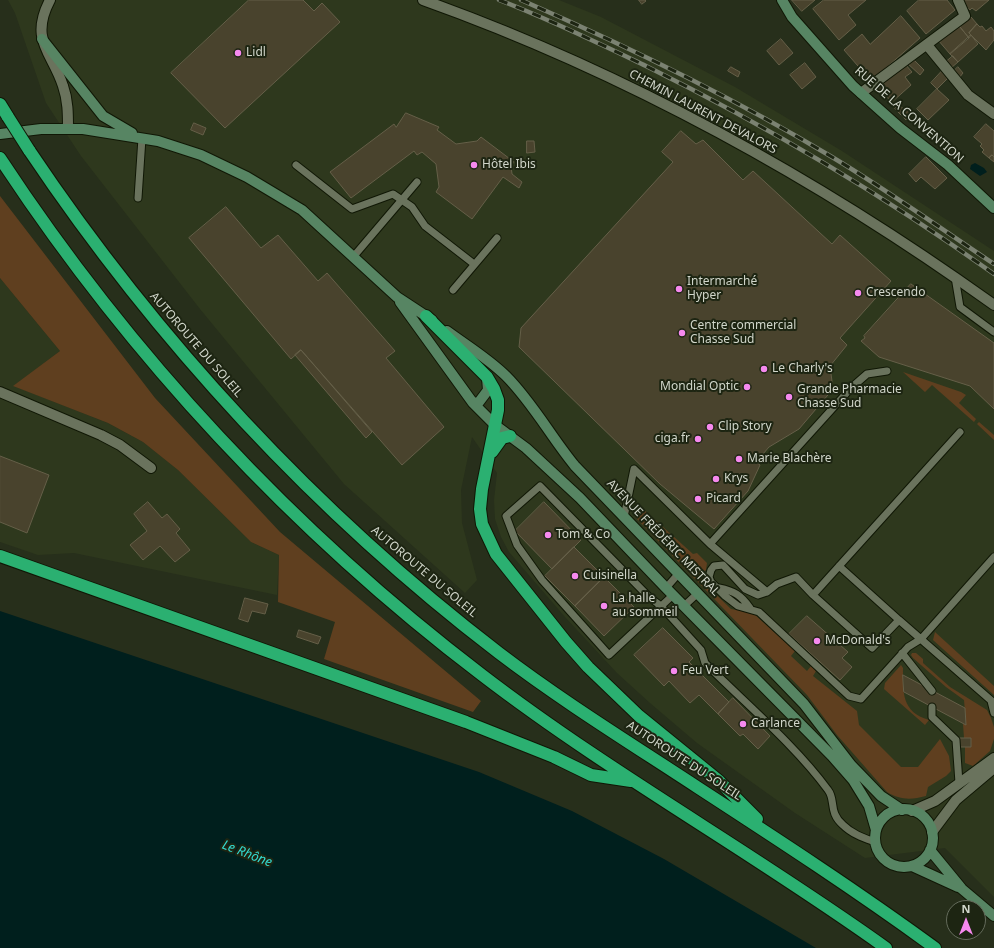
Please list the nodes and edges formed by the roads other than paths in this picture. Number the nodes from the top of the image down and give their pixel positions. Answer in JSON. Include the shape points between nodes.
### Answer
{"nodes":[{"id":1,"x":50,"y":0,"type":"edge"},
{"id":2,"x":423,"y":0,"type":"edge"},
{"id":3,"x":782,"y":0,"type":"edge"},
{"id":4,"x":958,"y":0,"type":"edge"},
{"id":5,"x":42,"y":39,"type":"junction"},
{"id":6,"x":927,"y":45,"type":"junction"},
{"id":7,"x":861,"y":93,"type":"junction"},
{"id":8,"x":0,"y":104,"type":"edge"},
{"id":9,"x":994,"y":114,"type":"edge"},
{"id":10,"x":68,"y":129,"type":"junction"},
{"id":11,"x":0,"y":134,"type":"edge"},
{"id":12,"x":142,"y":138,"type":"junction"},
{"id":13,"x":0,"y":158,"type":"edge"},
{"id":14,"x":296,"y":165,"type":"dead end"},
{"id":15,"x":417,"y":182,"type":"dead end"},
{"id":16,"x":138,"y":198,"type":"dead end"},
{"id":17,"x":403,"y":199,"type":"junction"},
{"id":18,"x":994,"y":208,"type":"edge"},
{"id":19,"x":496,"y":238,"type":"dead end"},
{"id":20,"x":354,"y":256,"type":"junction"},
{"id":21,"x":474,"y":264,"type":"junction"},
{"id":22,"x":955,"y":277,"type":"junction"},
{"id":23,"x":453,"y":290,"type":"dead end"},
{"id":24,"x":397,"y":297,"type":"junction"},
{"id":25,"x":994,"y":305,"type":"edge"},
{"id":26,"x":426,"y":316,"type":"junction"},
{"id":27,"x":994,"y":332,"type":"edge"},
{"id":28,"x":887,"y":371,"type":"dead end"},
{"id":29,"x":487,"y":377,"type":"junction"},
{"id":30,"x":0,"y":392,"type":"edge"},
{"id":31,"x":473,"y":403,"type":"junction"},
{"id":32,"x":495,"y":425,"type":"junction"},
{"id":33,"x":960,"y":432,"type":"dead end"},
{"id":34,"x":510,"y":436,"type":"junction"},
{"id":35,"x":488,"y":460,"type":"junction"},
{"id":36,"x":151,"y":468,"type":"dead end"},
{"id":37,"x":624,"y":516,"type":"junction"},
{"id":38,"x":710,"y":544,"type":"junction"},
{"id":39,"x":0,"y":556,"type":"edge"},
{"id":40,"x":994,"y":557,"type":"edge"},
{"id":41,"x":839,"y":566,"type":"junction"},
{"id":42,"x":679,"y":573,"type":"junction"},
{"id":43,"x":669,"y":592,"type":"junction"},
{"id":44,"x":767,"y":592,"type":"junction"},
{"id":45,"x":698,"y":593,"type":"junction"},
{"id":46,"x":813,"y":595,"type":"junction"},
{"id":47,"x":661,"y":606,"type":"junction"},
{"id":48,"x":684,"y":606,"type":"junction"},
{"id":49,"x":898,"y":620,"type":"junction"},
{"id":50,"x":921,"y":639,"type":"junction"},
{"id":51,"x":902,"y":653,"type":"junction"},
{"id":52,"x":932,"y":691,"type":"dead end"},
{"id":53,"x":992,"y":702,"type":"edge"},
{"id":54,"x":932,"y":707,"type":"dead end"},
{"id":55,"x":994,"y":713,"type":"edge"},
{"id":56,"x":994,"y":759,"type":"edge"},
{"id":57,"x":636,"y":782,"type":"junction"},
{"id":58,"x":959,"y":783,"type":"junction"},
{"id":59,"x":971,"y":788,"type":"junction"},
{"id":60,"x":907,"y":810,"type":"junction"},
{"id":61,"x":876,"y":830,"type":"junction"},
{"id":62,"x":932,"y":832,"type":"junction"},
{"id":63,"x":773,"y":836,"type":"junction"},
{"id":64,"x":875,"y":842,"type":"junction"},
{"id":65,"x":930,"y":850,"type":"junction"},
{"id":66,"x":912,"y":866,"type":"junction"},
{"id":67,"x":962,"y":889,"type":"junction"},
{"id":68,"x":994,"y":916,"type":"edge"},
{"id":69,"x":886,"y":948,"type":"edge"},
{"id":70,"x":935,"y":948,"type":"edge"}],
"edges":[{"from":1,"to":5,"type":"street","via":[[43,15]]},
{"from":2,"to":22,"type":"street","name":"CHEMIN LAURENT DEVALORS","via":[[550,51],[690,118],[892,234]]},
{"from":3,"to":7,"type":"main road","name":"RUE DE LA CONVENTION","via":[[792,18]]},
{"from":4,"to":6,"type":"street","via":[[965,16]]},
{"from":5,"to":10,"type":"street","via":[[63,84]]},
{"from":5,"to":12,"type":"main road","via":[[103,116]]},
{"from":6,"to":7,"type":"street"},
{"from":6,"to":9,"type":"street","via":[[968,95]]},
{"from":7,"to":18,"type":"main road","name":"RUE DE LA CONVENTION","via":[[900,128],[948,165]]},
{"from":8,"to":63,"type":"highway","name":"AUTOROUTE DU SOLEIL","bridge":true,"via":[[91,239],[134,295],[265,444],[360,536],[500,653],[568,702]]},
{"from":10,"to":11,"type":"main road","name":"AVENUE FRÉDÉRIC MISTRAL"},
{"from":10,"to":12,"type":"main road","name":"AVENUE FRÉDÉRIC MISTRAL","via":[[103,131]]},
{"from":12,"to":16,"type":"lane"},
{"from":12,"to":20,"type":"main road","name":"AVENUE FRÉDÉRIC MISTRAL","via":[[200,155],[267,188],[302,210]]},
{"from":13,"to":57,"type":"highway","via":[[62,249],[113,314],[184,399],[280,500],[340,557],[476,671],[553,727]]},
{"from":14,"to":17,"type":"lane","via":[[352,209],[393,194]]},
{"from":15,"to":17,"type":"lane"},
{"from":17,"to":20,"type":"lane"},
{"from":17,"to":21,"type":"lane","via":[[425,226]]},
{"from":19,"to":21,"type":"lane"},
{"from":20,"to":24,"type":"main road","name":"AVENUE FRÉDÉRIC MISTRAL"},
{"from":21,"to":23,"type":"lane"},
{"from":22,"to":25,"type":"street","name":"CHEMIN LAURENT DEVALORS"},
{"from":22,"to":27,"type":"lane","via":[[960,307]]},
{"from":24,"to":26,"type":"main road","name":"AVENUE FRÉDÉRIC MISTRAL"},
{"from":24,"to":31,"type":"main road","name":"AVENUE FRÉDÉRIC MISTRAL"},
{"from":26,"to":29,"type":"highway"},
{"from":26,"to":37,"type":"main road","name":"AVENUE FRÉDÉRIC MISTRAL","via":[[505,374],[560,448]]},
{"from":28,"to":38,"type":"lane","via":[[867,374],[851,388]]},
{"from":29,"to":31,"type":"main road","via":[[488,390],[480,402]]},
{"from":29,"to":32,"type":"highway","via":[[498,400]]},
{"from":30,"to":36,"type":"street","via":[[101,435],[120,445]]},
{"from":31,"to":32,"type":"main road","name":"AVENUE FRÉDÉRIC MISTRAL"},
{"from":32,"to":34,"type":"main road","name":"AVENUE FRÉDÉRIC MISTRAL"},
{"from":32,"to":35,"type":"highway"},
{"from":33,"to":41,"type":"lane"},
{"from":34,"to":35,"type":"highway","via":[[502,438]]},
{"from":34,"to":43,"type":"main road","name":"AVENUE FRÉDÉRIC MISTRAL","via":[[580,498]]},
{"from":35,"to":63,"type":"highway","via":[[480,509],[482,524],[490,544],[508,570],[593,672],[639,716],[719,781]]},
{"from":37,"to":38,"type":"lane","via":[[634,469]]},
{"from":37,"to":42,"type":"main road","name":"AVENUE FRÉDÉRIC MISTRAL"},
{"from":38,"to":44,"type":"lane"},
{"from":39,"to":57,"type":"highway","via":[[478,726],[591,775]]},
{"from":40,"to":50,"type":"lane"},
{"from":41,"to":46,"type":"lane"},
{"from":41,"to":49,"type":"lane"},
{"from":42,"to":43,"type":"lane"},
{"from":42,"to":45,"type":"main road","name":"AVENUE FRÉDÉRIC MISTRAL"},
{"from":43,"to":47,"type":"lane"},
{"from":43,"to":48,"type":"main road","name":"AVENUE FRÉDÉRIC MISTRAL"},
{"from":44,"to":46,"type":"lane","via":[[777,584],[796,578]]},
{"from":44,"to":51,"type":"lane","via":[[758,596],[752,594],[727,568],[718,565],[711,570],[711,582],[734,604],[759,612],[849,696],[861,699]]},
{"from":45,"to":48,"type":"lane"},
{"from":45,"to":60,"type":"main road","name":"AVENUE FRÉDÉRIC MISTRAL","via":[[804,704],[880,796]]},
{"from":46,"to":49,"type":"lane","via":[[872,648]]},
{"from":47,"to":47,"type":"lane","via":[[649,597],[540,486],[506,516],[517,545],[542,580],[609,655]]},
{"from":47,"to":64,"type":"lane","via":[[701,650],[705,663],[782,738],[830,792],[832,810],[837,820],[852,832]]},
{"from":48,"to":61,"type":"main road","name":"AVENUE FRÉDÉRIC MISTRAL","via":[[854,780],[869,806]]},
{"from":49,"to":50,"type":"lane"},
{"from":50,"to":51,"type":"lane"},
{"from":50,"to":53,"type":"lane"},
{"from":51,"to":52,"type":"lane"},
{"from":53,"to":55,"type":"lane"},
{"from":54,"to":58,"type":"lane","via":[[932,717],[956,740]]},
{"from":56,"to":58,"type":"street"},
{"from":56,"to":59,"type":"street"},
{"from":57,"to":69,"type":"highway","via":[[804,891]]},
{"from":58,"to":59,"type":"street"},
{"from":58,"to":60,"type":"street","via":[[935,800]]},
{"from":59,"to":62,"type":"street","via":[[956,800]]},
{"from":60,"to":61,"type":"main road","via":[[895,811],[884,818]]},
{"from":60,"to":62,"type":"main road","via":[[922,816]]},
{"from":61,"to":64,"type":"main road"},
{"from":62,"to":65,"type":"main road"},
{"from":63,"to":70,"type":"highway","name":"AUTOROUTE DU SOLEIL"},
{"from":64,"to":66,"type":"main road","via":[[881,855],[891,864],[898,867]]},
{"from":65,"to":66,"type":"main road","via":[[924,859]]},
{"from":65,"to":67,"type":"main road"},
{"from":66,"to":67,"type":"main road"},
{"from":67,"to":68,"type":"main road"}]}
